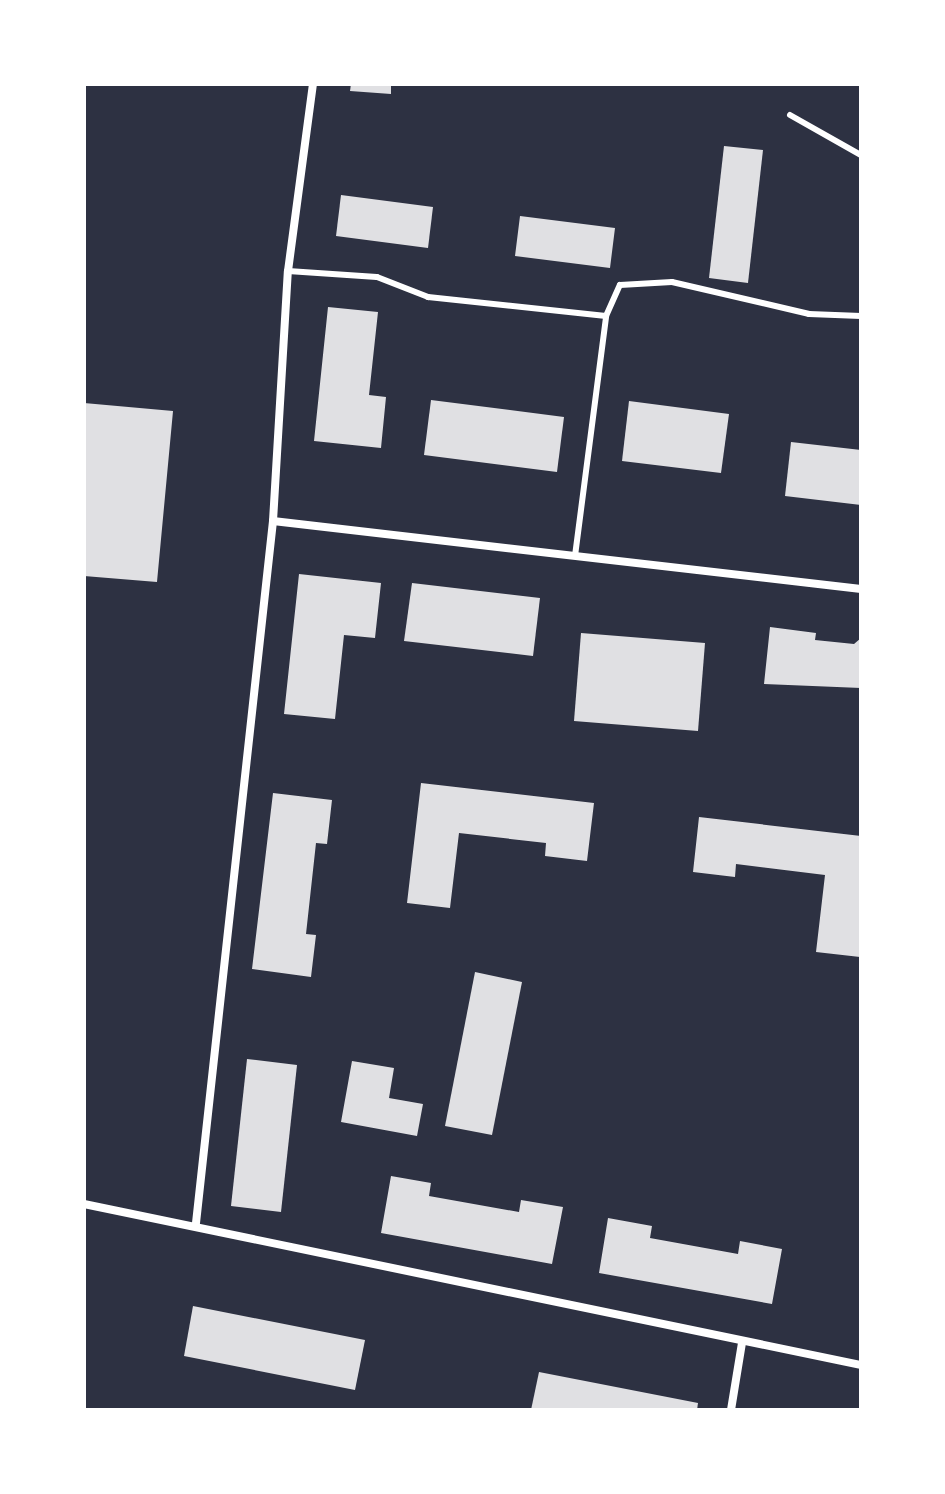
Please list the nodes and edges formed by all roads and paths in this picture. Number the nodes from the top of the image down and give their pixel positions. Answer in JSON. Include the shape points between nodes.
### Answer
{"nodes":[{"id":1,"x":313,"y":84,"type":"edge"},
{"id":2,"x":790,"y":115,"type":"dead end"},
{"id":3,"x":861,"y":155,"type":"edge"},
{"id":4,"x":288,"y":271,"type":"junction"},
{"id":5,"x":606,"y":316,"type":"junction"},
{"id":6,"x":861,"y":316,"type":"edge"},
{"id":7,"x":273,"y":521,"type":"junction"},
{"id":8,"x":575,"y":556,"type":"junction"},
{"id":9,"x":861,"y":589,"type":"edge"},
{"id":10,"x":84,"y":1204,"type":"edge"},
{"id":11,"x":196,"y":1223,"type":"junction"},
{"id":12,"x":742,"y":1343,"type":"junction"},
{"id":13,"x":861,"y":1365,"type":"edge"},
{"id":14,"x":731,"y":1410,"type":"edge"}],
"edges":[{"from":1,"to":4,"type":"street"},
{"from":2,"to":3,"type":"lane"},
{"from":4,"to":5,"type":"lane","via":[[377,277],[428,297]]},
{"from":4,"to":7,"type":"street"},
{"from":5,"to":6,"type":"lane","via":[[620,285],[672,282],[809,314]]},
{"from":5,"to":8,"type":"lane"},
{"from":7,"to":8,"type":"street"},
{"from":7,"to":11,"type":"street"},
{"from":8,"to":9,"type":"street"},
{"from":10,"to":11,"type":"street"},
{"from":11,"to":12,"type":"street"},
{"from":12,"to":13,"type":"street"},
{"from":12,"to":14,"type":"street"}]}
